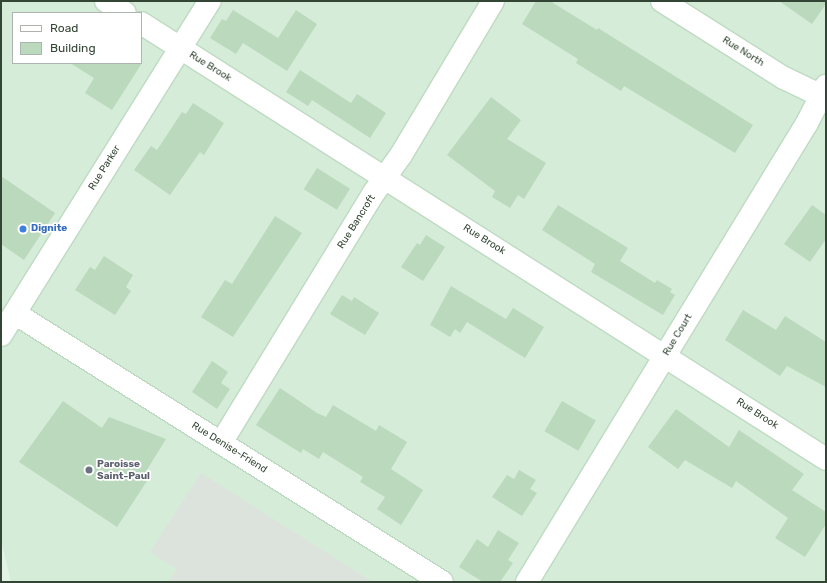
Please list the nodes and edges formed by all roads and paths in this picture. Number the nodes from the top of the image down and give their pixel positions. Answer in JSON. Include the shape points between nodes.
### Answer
{"nodes":[{"id":1,"x":106,"y":1,"type":"edge"},
{"id":2,"x":210,"y":1,"type":"edge"},
{"id":3,"x":493,"y":1,"type":"edge"},
{"id":4,"x":662,"y":1,"type":"edge"},
{"id":5,"x":123,"y":12,"type":"edge"},
{"id":6,"x":142,"y":24,"type":"edge"},
{"id":7,"x":180,"y":48,"type":"junction"},
{"id":8,"x":824,"y":93,"type":"edge"},
{"id":9,"x":386,"y":178,"type":"junction"},
{"id":10,"x":16,"y":314,"type":"junction"},
{"id":11,"x":1,"y":336,"type":"edge"},
{"id":12,"x":666,"y":355,"type":"junction"},
{"id":13,"x":221,"y":443,"type":"junction"},
{"id":14,"x":826,"y":459,"type":"edge"},
{"id":15,"x":442,"y":582,"type":"edge"},
{"id":16,"x":527,"y":582,"type":"edge"}],
"edges":[{"from":1,"to":5,"type":"street"},
{"from":2,"to":7,"type":"street","name":"Rue Parker"},
{"from":3,"to":9,"type":"street","name":"Rue Bancroft"},
{"from":4,"to":8,"type":"street","name":"Rue North","via":[[784,78]]},
{"from":6,"to":7,"type":"street","name":"Rue Brook"},
{"from":7,"to":9,"type":"street","name":"Rue Brook"},
{"from":7,"to":10,"type":"street","name":"Rue Parker"},
{"from":8,"to":12,"type":"street","name":"Rue Court"},
{"from":9,"to":12,"type":"street","name":"Rue Brook"},
{"from":9,"to":13,"type":"street","name":"Rue Bancroft"},
{"from":10,"to":11,"type":"street","name":"Rue Parker"},
{"from":10,"to":13,"type":"street","name":"Rue Denise-Friend"},
{"from":12,"to":14,"type":"street","name":"Rue Brook"},
{"from":12,"to":16,"type":"street","name":"Rue Court"},
{"from":13,"to":15,"type":"street","name":"Rue Denise-Friend"}]}
